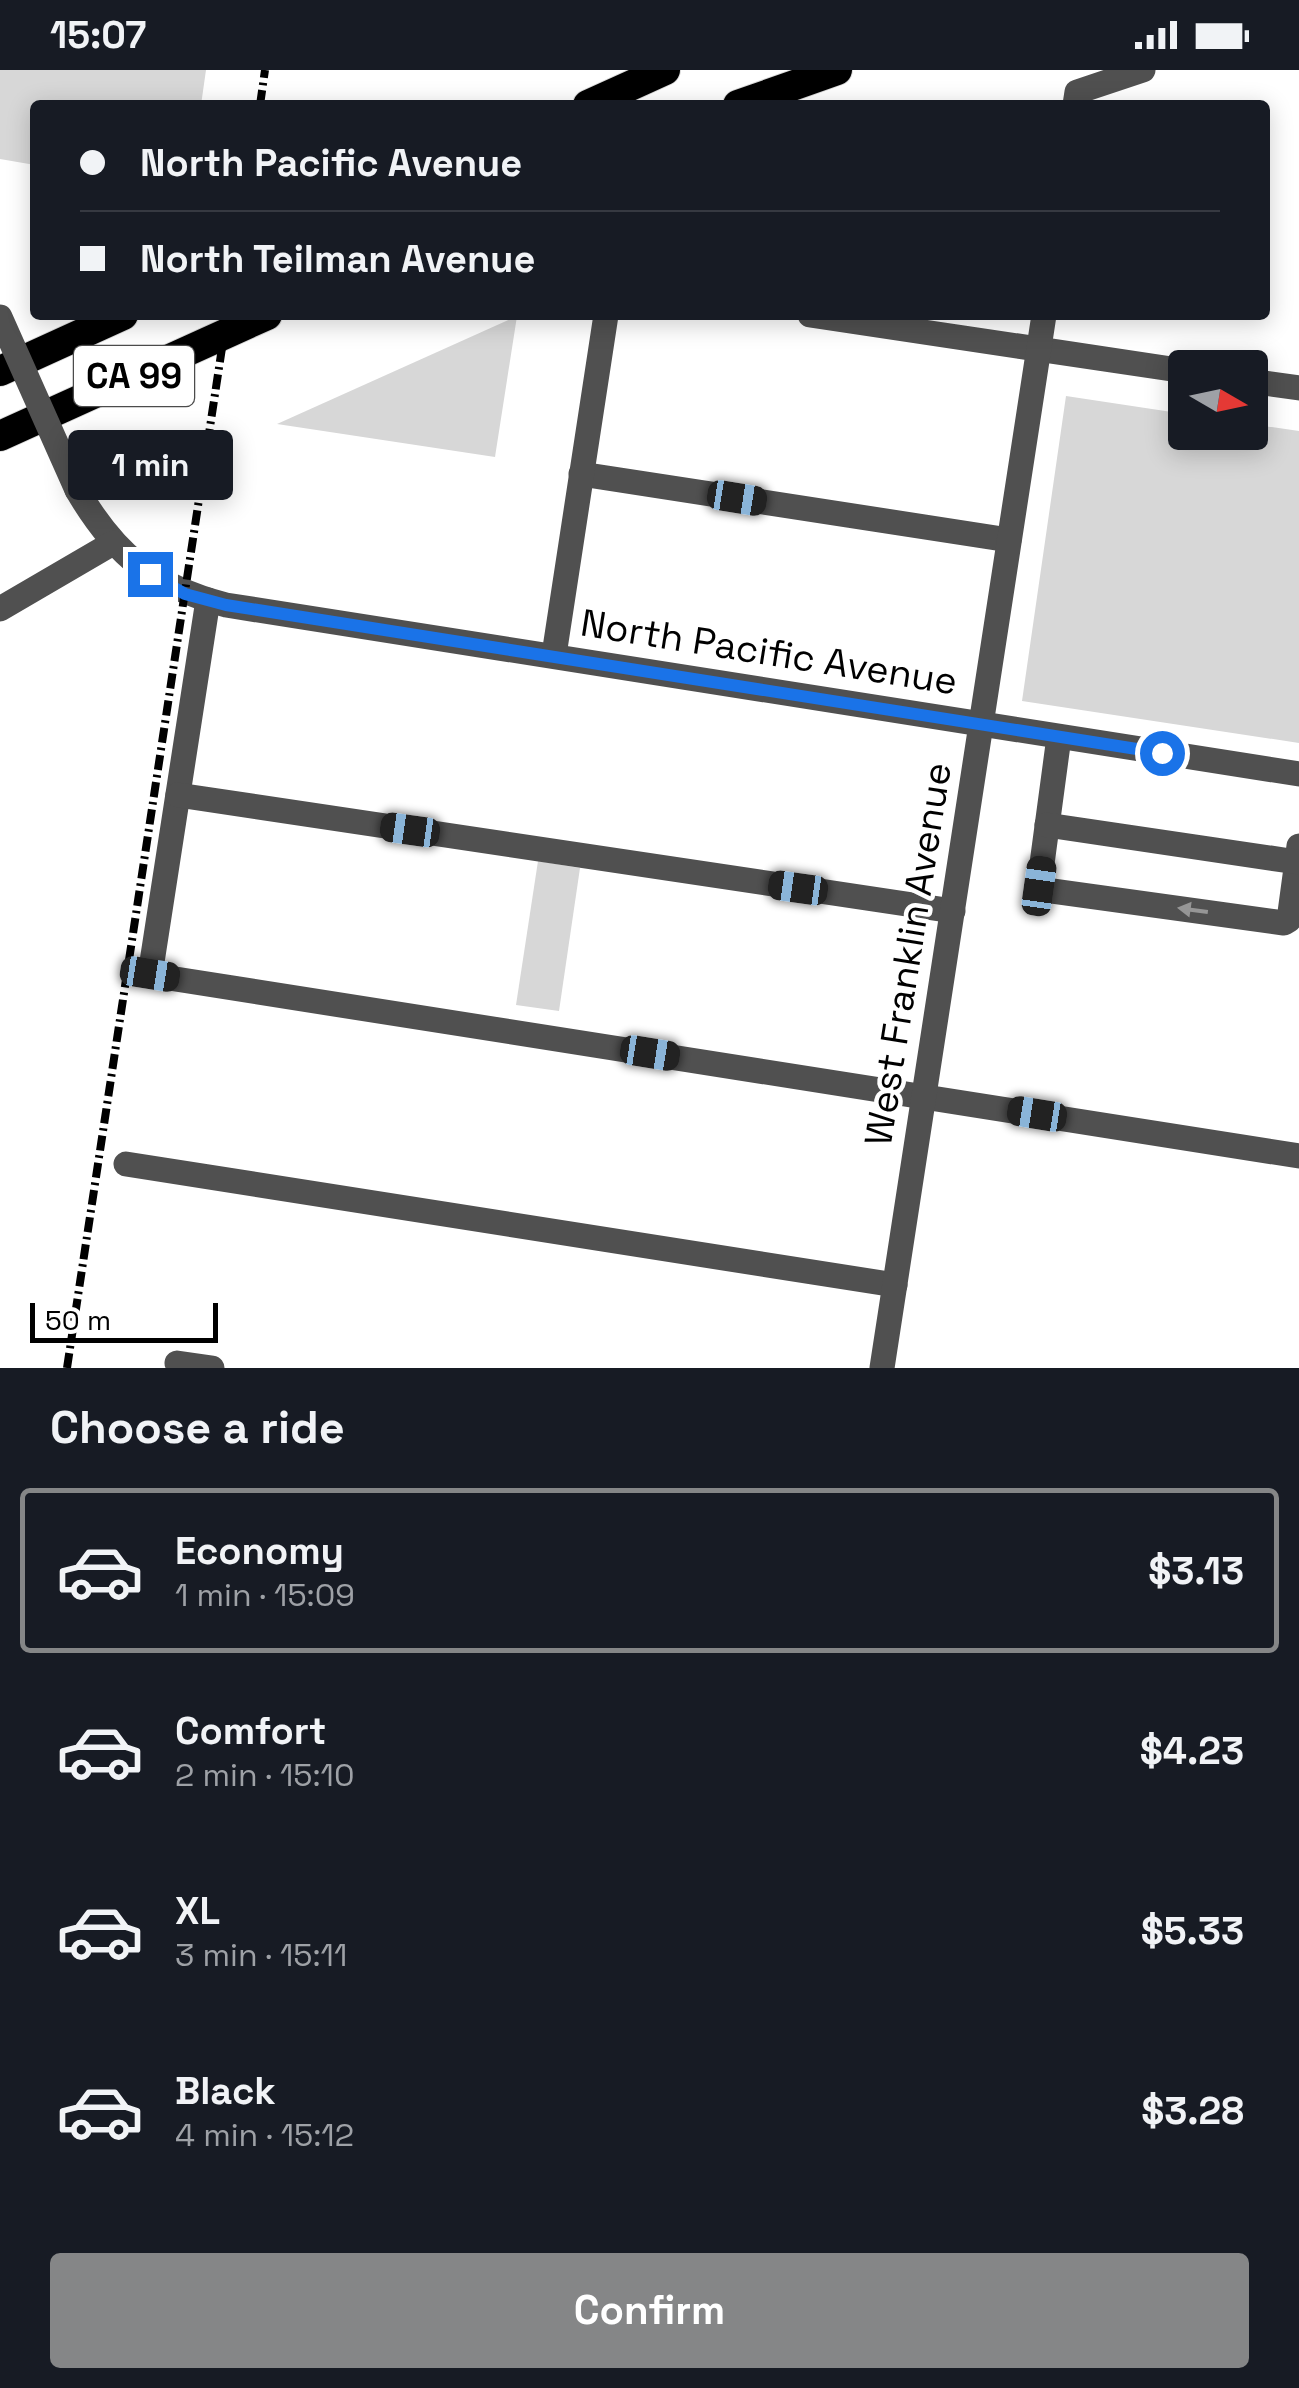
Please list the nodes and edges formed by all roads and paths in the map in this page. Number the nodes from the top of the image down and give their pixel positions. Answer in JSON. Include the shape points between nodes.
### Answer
{"nodes":[{"id":1,"x":665,"y":70,"type":"edge"},
{"id":2,"x":802,"y":70,"type":"edge"},
{"id":3,"x":838,"y":70,"type":"edge"},
{"id":4,"x":1143,"y":70,"type":"edge"},
{"id":5,"x":1076,"y":98,"type":"edge"},
{"id":6,"x":599,"y":100,"type":"edge"},
{"id":7,"x":733,"y":100,"type":"edge"},
{"id":8,"x":752,"y":100,"type":"edge"},
{"id":9,"x":0,"y":317,"type":"edge"},
{"id":10,"x":112,"y":320,"type":"edge"},
{"id":11,"x":256,"y":320,"type":"edge"},
{"id":12,"x":605,"y":320,"type":"edge"},
{"id":13,"x":843,"y":320,"type":"edge"},
{"id":14,"x":1043,"y":320,"type":"edge"},
{"id":15,"x":1038,"y":350,"type":"junction"},
{"id":16,"x":1168,"y":369,"type":"edge"},
{"id":17,"x":0,"y":371,"type":"edge"},
{"id":18,"x":1268,"y":384,"type":"edge"},
{"id":19,"x":1299,"y":388,"type":"edge"},
{"id":20,"x":0,"y":436,"type":"edge"},
{"id":21,"x":581,"y":474,"type":"junction"},
{"id":22,"x":1009,"y":540,"type":"junction"},
{"id":23,"x":113,"y":544,"type":"junction"},
{"id":24,"x":217,"y":602,"type":"junction"},
{"id":25,"x":0,"y":610,"type":"edge"},
{"id":26,"x":554,"y":655,"type":"junction"},
{"id":27,"x":981,"y":725,"type":"junction"},
{"id":28,"x":1059,"y":737,"type":"junction"},
{"id":29,"x":1299,"y":774,"type":"edge"},
{"id":30,"x":178,"y":795,"type":"junction"},
{"id":31,"x":1047,"y":825,"type":"junction"},
{"id":32,"x":1298,"y":854,"type":"edge"},
{"id":33,"x":953,"y":911,"type":"junction"},
{"id":34,"x":924,"y":1096,"type":"junction"},
{"id":35,"x":1299,"y":1156,"type":"edge"},
{"id":36,"x":126,"y":1164,"type":"dead end"},
{"id":37,"x":895,"y":1285,"type":"junction"},
{"id":38,"x":177,"y":1363,"type":"dead end"},
{"id":39,"x":212,"y":1368,"type":"edge"},
{"id":40,"x":882,"y":1368,"type":"edge"}],
"edges":[{"from":1,"to":6,"type":"highway"},
{"from":2,"to":7,"type":"highway"},
{"from":3,"to":8,"type":"highway"},
{"from":4,"to":5,"type":"street"},
{"from":9,"to":23,"type":"street","name":"North Pacific Avenue","bridge":true,"via":[[77,490]]},
{"from":10,"to":17,"type":"highway","number":"CA 99"},
{"from":11,"to":20,"type":"highway","number":"CA 99"},
{"from":12,"to":21,"type":"street"},
{"from":13,"to":15,"type":"street"},
{"from":14,"to":15,"type":"street","name":"West Franklin Avenue"},
{"from":15,"to":16,"type":"street"},
{"from":15,"to":22,"type":"street","name":"West Franklin Avenue"},
{"from":18,"to":19,"type":"street"},
{"from":21,"to":22,"type":"street"},
{"from":21,"to":26,"type":"street"},
{"from":22,"to":27,"type":"street","name":"West Franklin Avenue"},
{"from":23,"to":24,"type":"street","name":"North Pacific Avenue","via":[[168,587]]},
{"from":23,"to":25,"type":"street"},
{"from":24,"to":26,"type":"street","name":"North Pacific Avenue"},
{"from":24,"to":30,"type":"street"},
{"from":26,"to":27,"type":"street","name":"North Pacific Avenue"},
{"from":27,"to":28,"type":"street","name":"North Pacific Avenue"},
{"from":27,"to":33,"type":"street","name":"West Franklin Avenue"},
{"from":28,"to":29,"type":"street","name":"North Pacific Avenue"},
{"from":28,"to":31,"type":"street"},
{"from":30,"to":33,"type":"street"},
{"from":30,"to":34,"type":"street","via":[[150,974]]},
{"from":31,"to":32,"type":"street"},
{"from":32,"to":31,"type":"street","one_way":true,"via":[[1284,923],[1045,890],[1039,886]]},
{"from":33,"to":34,"type":"street","name":"West Franklin Avenue"},
{"from":34,"to":35,"type":"street"},
{"from":34,"to":37,"type":"street","name":"West Franklin Avenue"},
{"from":36,"to":37,"type":"street"},
{"from":37,"to":40,"type":"street","name":"West Franklin Avenue"},
{"from":38,"to":39,"type":"street"}]}
